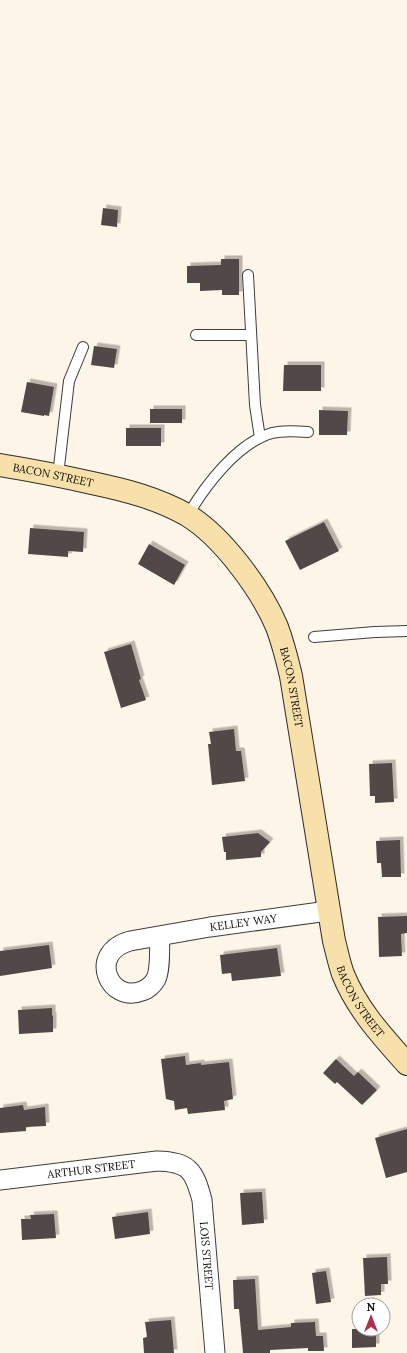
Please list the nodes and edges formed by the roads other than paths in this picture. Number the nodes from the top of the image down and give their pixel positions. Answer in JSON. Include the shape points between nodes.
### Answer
{"nodes":[{"id":1,"x":248,"y":275,"type":"dead end"},
{"id":2,"x":196,"y":335,"type":"dead end"},
{"id":3,"x":251,"y":335,"type":"junction"},
{"id":4,"x":83,"y":347,"type":"dead end"},
{"id":5,"x":308,"y":432,"type":"dead end"},
{"id":6,"x":260,"y":438,"type":"junction"},
{"id":7,"x":0,"y":465,"type":"edge"},
{"id":8,"x":58,"y":475,"type":"junction"},
{"id":9,"x":188,"y":516,"type":"junction"},
{"id":10,"x":407,"y":631,"type":"edge"},
{"id":11,"x":314,"y":637,"type":"dead end"},
{"id":12,"x":328,"y":911,"type":"junction"},
{"id":13,"x":160,"y":936,"type":"dead end"},
{"id":14,"x":407,"y":1064,"type":"edge"},
{"id":15,"x":183,"y":1165,"type":"joint"},
{"id":16,"x":0,"y":1180,"type":"edge"},
{"id":17,"x":214,"y":1353,"type":"edge"}],
"edges":[{"from":1,"to":3,"type":"lane"},
{"from":2,"to":3,"type":"lane"},
{"from":3,"to":6,"type":"lane","via":[[255,405]]},
{"from":4,"to":8,"type":"lane","via":[[69,382]]},
{"from":5,"to":6,"type":"lane","via":[[287,431]]},
{"from":6,"to":9,"type":"lane","via":[[247,446],[218,473]]},
{"from":7,"to":8,"type":"street","name":"BACON STREET"},
{"from":8,"to":9,"type":"street","name":"BACON STREET","via":[[146,497]]},
{"from":9,"to":12,"type":"street","name":"BACON STREET","via":[[204,528],[238,564],[267,606],[283,645],[291,676]]},
{"from":10,"to":11,"type":"lane"},
{"from":12,"to":13,"type":"street","name":"KELLEY WAY"},
{"from":12,"to":14,"type":"street","name":"BACON STREET","via":[[343,973],[359,1006]]},
{"from":15,"to":16,"type":"street","name":"ARTHUR STREET","via":[[157,1161]]},
{"from":15,"to":17,"type":"street","name":"LOIS STREET","via":[[193,1173],[202,1200]]}]}
